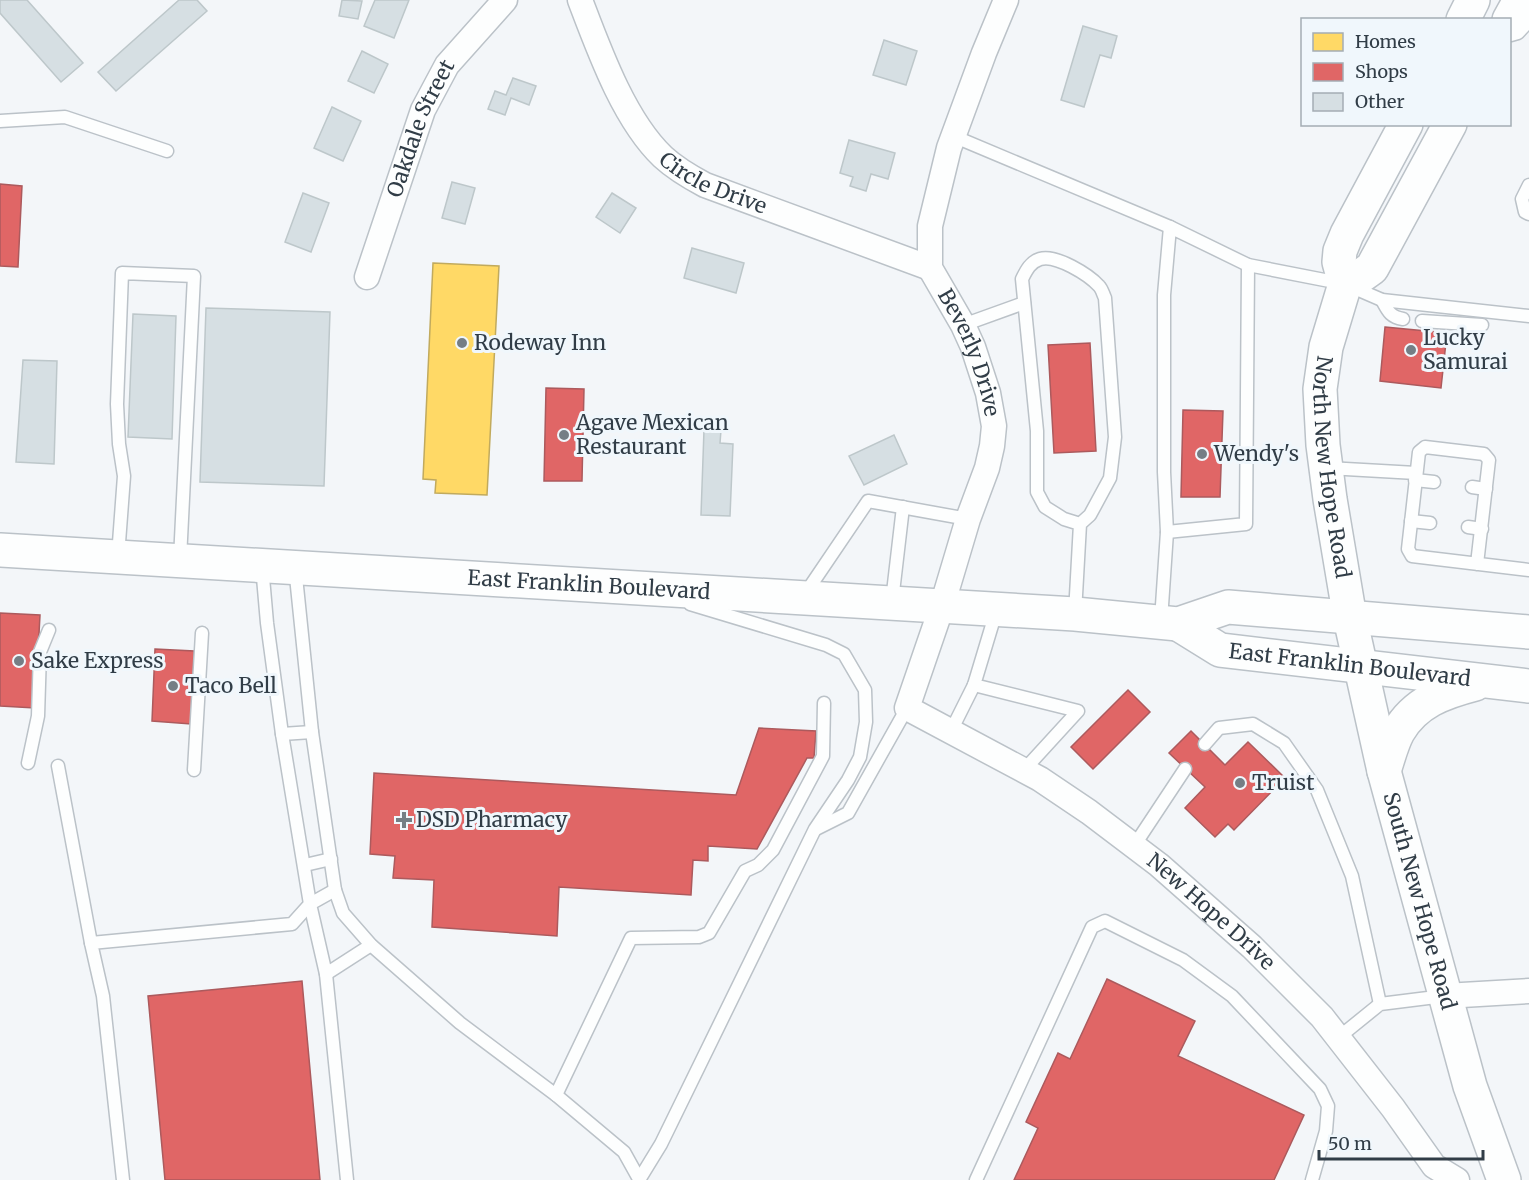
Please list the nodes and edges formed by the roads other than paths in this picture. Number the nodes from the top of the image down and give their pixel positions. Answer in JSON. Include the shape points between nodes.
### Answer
{"nodes":[{"id":1,"x":505,"y":0,"type":"edge"},
{"id":2,"x":580,"y":0,"type":"edge"},
{"id":3,"x":1006,"y":0,"type":"edge"},
{"id":4,"x":1473,"y":0,"type":"edge"},
{"id":5,"x":1520,"y":0,"type":"edge"},
{"id":6,"x":1464,"y":18,"type":"edge"},
{"id":7,"x":1510,"y":18,"type":"edge"},
{"id":8,"x":1529,"y":21,"type":"edge"},
{"id":9,"x":1511,"y":35,"type":"edge"},
{"id":10,"x":0,"y":121,"type":"edge"},
{"id":11,"x":1405,"y":126,"type":"edge"},
{"id":12,"x":1449,"y":126,"type":"edge"},
{"id":13,"x":954,"y":136,"type":"junction"},
{"id":14,"x":166,"y":151,"type":"dead end"},
{"id":15,"x":1529,"y":184,"type":"edge"},
{"id":16,"x":1529,"y":214,"type":"edge"},
{"id":17,"x":1170,"y":227,"type":"junction"},
{"id":18,"x":1248,"y":265,"type":"junction"},
{"id":19,"x":930,"y":268,"type":"junction"},
{"id":20,"x":367,"y":277,"type":"dead end"},
{"id":21,"x":1345,"y":284,"type":"junction"},
{"id":22,"x":1382,"y":300,"type":"junction"},
{"id":23,"x":1024,"y":303,"type":"junction"},
{"id":24,"x":1529,"y":316,"type":"edge"},
{"id":25,"x":1403,"y":319,"type":"dead end"},
{"id":26,"x":1422,"y":321,"type":"dead end"},
{"id":27,"x":963,"y":325,"type":"junction"},
{"id":28,"x":1482,"y":325,"type":"dead end"},
{"id":29,"x":1325,"y":468,"type":"junction"},
{"id":30,"x":1416,"y":476,"type":"junction"},
{"id":31,"x":1434,"y":483,"type":"dead end"},
{"id":32,"x":1472,"y":487,"type":"dead end"},
{"id":33,"x":1486,"y":489,"type":"junction"},
{"id":34,"x":903,"y":507,"type":"junction"},
{"id":35,"x":968,"y":519,"type":"junction"},
{"id":36,"x":1410,"y":521,"type":"junction"},
{"id":37,"x":1430,"y":523,"type":"dead end"},
{"id":38,"x":1080,"y":524,"type":"junction"},
{"id":39,"x":1468,"y":527,"type":"dead end"},
{"id":40,"x":1482,"y":529,"type":"junction"},
{"id":41,"x":1167,"y":532,"type":"junction"},
{"id":42,"x":0,"y":550,"type":"edge"},
{"id":43,"x":118,"y":556,"type":"junction"},
{"id":44,"x":180,"y":560,"type":"junction"},
{"id":45,"x":262,"y":564,"type":"junction"},
{"id":46,"x":1478,"y":564,"type":"junction"},
{"id":47,"x":295,"y":566,"type":"junction"},
{"id":48,"x":1529,"y":570,"type":"edge"},
{"id":49,"x":635,"y":587,"type":"junction"},
{"id":50,"x":802,"y":598,"type":"junction"},
{"id":51,"x":892,"y":603,"type":"junction"},
{"id":52,"x":942,"y":606,"type":"junction"},
{"id":53,"x":997,"y":610,"type":"junction"},
{"id":54,"x":1075,"y":614,"type":"junction"},
{"id":55,"x":1350,"y":618,"type":"junction"},
{"id":56,"x":1169,"y":623,"type":"junction"},
{"id":57,"x":49,"y":630,"type":"dead end"},
{"id":58,"x":1529,"y":632,"type":"edge"},
{"id":59,"x":202,"y":633,"type":"dead end"},
{"id":60,"x":1360,"y":666,"type":"junction"},
{"id":61,"x":1487,"y":681,"type":"junction"},
{"id":62,"x":974,"y":685,"type":"junction"},
{"id":63,"x":1529,"y":686,"type":"edge"},
{"id":64,"x":824,"y":703,"type":"dead end"},
{"id":65,"x":907,"y":708,"type":"junction"},
{"id":66,"x":951,"y":731,"type":"junction"},
{"id":67,"x":312,"y":732,"type":"junction"},
{"id":68,"x":282,"y":734,"type":"junction"},
{"id":69,"x":1204,"y":744,"type":"dead end"},
{"id":70,"x":28,"y":763,"type":"dead end"},
{"id":71,"x":58,"y":766,"type":"dead end"},
{"id":72,"x":1185,"y":769,"type":"dead end"},
{"id":73,"x":194,"y":770,"type":"dead end"},
{"id":74,"x":1024,"y":770,"type":"junction"},
{"id":75,"x":1384,"y":771,"type":"junction"},
{"id":76,"x":814,"y":829,"type":"junction"},
{"id":77,"x":1134,"y":846,"type":"junction"},
{"id":78,"x":331,"y":859,"type":"junction"},
{"id":79,"x":305,"y":866,"type":"junction"},
{"id":80,"x":335,"y":890,"type":"junction"},
{"id":81,"x":310,"y":904,"type":"junction"},
{"id":82,"x":92,"y":943,"type":"junction"},
{"id":83,"x":371,"y":945,"type":"junction"},
{"id":84,"x":326,"y":974,"type":"junction"},
{"id":85,"x":1529,"y":991,"type":"edge"},
{"id":86,"x":1445,"y":996,"type":"junction"},
{"id":87,"x":1380,"y":1004,"type":"junction"},
{"id":88,"x":1338,"y":1038,"type":"junction"},
{"id":89,"x":556,"y":1095,"type":"junction"},
{"id":90,"x":639,"y":1179,"type":"edge"},
{"id":91,"x":123,"y":1180,"type":"edge"},
{"id":92,"x":347,"y":1180,"type":"edge"},
{"id":93,"x":976,"y":1180,"type":"edge"},
{"id":94,"x":1312,"y":1180,"type":"edge"},
{"id":95,"x":1457,"y":1180,"type":"edge"},
{"id":96,"x":1504,"y":1180,"type":"edge"}],
"edges":[{"from":1,"to":20,"type":"street","name":"Oakdale Street","via":[[447,65],[423,110]]},
{"from":2,"to":19,"type":"street","name":"Circle Drive","via":[[603,60],[627,106],[649,142],[674,166],[705,185]]},
{"from":3,"to":13,"type":"street","name":"Beverly Drive"},
{"from":4,"to":6,"type":"main road"},
{"from":5,"to":7,"type":"main road"},
{"from":8,"to":9,"type":"lane"},
{"from":10,"to":14,"type":"lane","via":[[65,117]]},
{"from":11,"to":21,"type":"main road","name":"North New Hope Road","via":[[1340,251]]},
{"from":12,"to":21,"type":"main road","via":[[1372,268]]},
{"from":13,"to":17,"type":"lane"},
{"from":13,"to":19,"type":"street","name":"Beverly Drive","via":[[930,226]]},
{"from":15,"to":16,"type":"lane","via":[[1522,199]]},
{"from":17,"to":18,"type":"lane"},
{"from":17,"to":41,"type":"lane","via":[[1164,295]]},
{"from":18,"to":21,"type":"lane"},
{"from":18,"to":41,"type":"lane","via":[[1246,524]]},
{"from":19,"to":27,"type":"street","name":"Beverly Drive"},
{"from":21,"to":22,"type":"lane"},
{"from":21,"to":29,"type":"main road","name":"North New Hope Road","via":[[1326,347],[1320,389]]},
{"from":22,"to":24,"type":"lane"},
{"from":22,"to":25,"type":"lane","via":[[1388,313]]},
{"from":23,"to":27,"type":"lane"},
{"from":23,"to":38,"type":"lane","via":[[1037,431],[1037,492],[1045,507]]},
{"from":23,"to":38,"type":"lane","via":[[1022,279],[1027,268],[1041,259],[1055,260],[1081,271],[1101,287],[1105,298],[1116,436],[1110,478]]},
{"from":26,"to":28,"type":"lane"},
{"from":27,"to":35,"type":"street","name":"Beverly Drive","via":[[988,393],[994,426],[987,468]]},
{"from":29,"to":30,"type":"lane"},
{"from":29,"to":55,"type":"main road","name":"North New Hope Road"},
{"from":30,"to":31,"type":"lane"},
{"from":30,"to":33,"type":"lane","via":[[1419,452],[1425,447],[1484,454],[1489,460]]},
{"from":30,"to":36,"type":"lane"},
{"from":32,"to":33,"type":"lane"},
{"from":33,"to":40,"type":"lane"},
{"from":34,"to":35,"type":"lane"},
{"from":34,"to":50,"type":"lane","via":[[868,501]]},
{"from":34,"to":51,"type":"lane"},
{"from":35,"to":52,"type":"street","name":"Beverly Drive"},
{"from":36,"to":37,"type":"lane"},
{"from":36,"to":46,"type":"lane","via":[[1407,549],[1412,556]]},
{"from":38,"to":54,"type":"lane"},
{"from":39,"to":40,"type":"lane"},
{"from":40,"to":46,"type":"lane"},
{"from":41,"to":56,"type":"lane"},
{"from":42,"to":43,"type":"main road","name":"East Franklin Boulevard"},
{"from":43,"to":44,"type":"main road","name":"East Franklin Boulevard"},
{"from":43,"to":44,"type":"lane","via":[[124,476],[117,404],[122,273],[194,276]]},
{"from":44,"to":45,"type":"main road","name":"East Franklin Boulevard"},
{"from":45,"to":47,"type":"main road","name":"East Franklin Boulevard"},
{"from":45,"to":68,"type":"lane"},
{"from":46,"to":48,"type":"lane"},
{"from":47,"to":49,"type":"main road","name":"East Franklin Boulevard"},
{"from":47,"to":67,"type":"lane"},
{"from":49,"to":50,"type":"main road","name":"East Franklin Boulevard"},
{"from":49,"to":76,"type":"lane","via":[[826,645],[843,654],[865,690],[866,722],[860,756]]},
{"from":50,"to":51,"type":"main road","name":"East Franklin Boulevard"},
{"from":51,"to":52,"type":"main road","name":"East Franklin Boulevard"},
{"from":52,"to":53,"type":"main road","name":"East Franklin Boulevard"},
{"from":52,"to":65,"type":"street","name":"Beverly Drive"},
{"from":53,"to":54,"type":"main road","name":"East Franklin Boulevard"},
{"from":53,"to":62,"type":"lane"},
{"from":54,"to":56,"type":"main road","name":"East Franklin Boulevard"},
{"from":55,"to":56,"type":"main road","name":"East Franklin Boulevard","via":[[1228,608]]},
{"from":55,"to":58,"type":"main road","name":"East Franklin Boulevard"},
{"from":55,"to":60,"type":"main road","name":"South New Hope Road"},
{"from":56,"to":60,"type":"main road","name":"East Franklin Boulevard","via":[[1220,651]]},
{"from":57,"to":70,"type":"lane","via":[[40,652],[38,716]]},
{"from":59,"to":73,"type":"lane"},
{"from":60,"to":61,"type":"main road","name":"East Franklin Boulevard"},
{"from":60,"to":75,"type":"main road","name":"South New Hope Road"},
{"from":61,"to":63,"type":"main road","name":"East Franklin Boulevard"},
{"from":61,"to":75,"type":"main road","via":[[1427,700],[1398,732]]},
{"from":62,"to":66,"type":"lane"},
{"from":62,"to":74,"type":"lane","via":[[1078,711]]},
{"from":64,"to":89,"type":"lane","via":[[823,756],[773,850],[746,871],[709,933],[699,937],[631,938]]},
{"from":65,"to":66,"type":"street","name":"New Hope Drive"},
{"from":65,"to":76,"type":"lane","via":[[848,813]]},
{"from":66,"to":74,"type":"street","name":"New Hope Drive"},
{"from":67,"to":68,"type":"lane"},
{"from":67,"to":78,"type":"lane"},
{"from":68,"to":79,"type":"lane"},
{"from":69,"to":87,"type":"lane","via":[[1219,728],[1253,724],[1284,743],[1317,790],[1352,876]]},
{"from":71,"to":82,"type":"lane"},
{"from":72,"to":77,"type":"lane"},
{"from":74,"to":77,"type":"street","name":"New Hope Drive"},
{"from":75,"to":86,"type":"main road","name":"South New Hope Road"},
{"from":76,"to":90,"type":"lane","via":[[661,1144]]},
{"from":77,"to":88,"type":"street","name":"New Hope Drive","via":[[1252,948]]},
{"from":78,"to":79,"type":"lane"},
{"from":78,"to":80,"type":"lane"},
{"from":79,"to":81,"type":"lane"},
{"from":80,"to":81,"type":"lane"},
{"from":80,"to":83,"type":"lane","via":[[343,913]]},
{"from":81,"to":82,"type":"lane","via":[[292,924]]},
{"from":81,"to":84,"type":"lane"},
{"from":82,"to":91,"type":"lane","via":[[103,996]]},
{"from":83,"to":84,"type":"lane"},
{"from":83,"to":89,"type":"lane","via":[[460,1023]]},
{"from":84,"to":92,"type":"lane"},
{"from":85,"to":86,"type":"street"},
{"from":86,"to":87,"type":"lane"},
{"from":86,"to":96,"type":"main road","name":"South New Hope Road","via":[[1470,1086]]},
{"from":87,"to":88,"type":"lane"},
{"from":88,"to":95,"type":"street","name":"New Hope Drive","via":[[1434,1166]]},
{"from":89,"to":90,"type":"lane","via":[[624,1152]]},
{"from":93,"to":94,"type":"lane","via":[[1092,927],[1105,921],[1183,960],[1232,996],[1320,1089],[1328,1106],[1326,1131]]}]}
